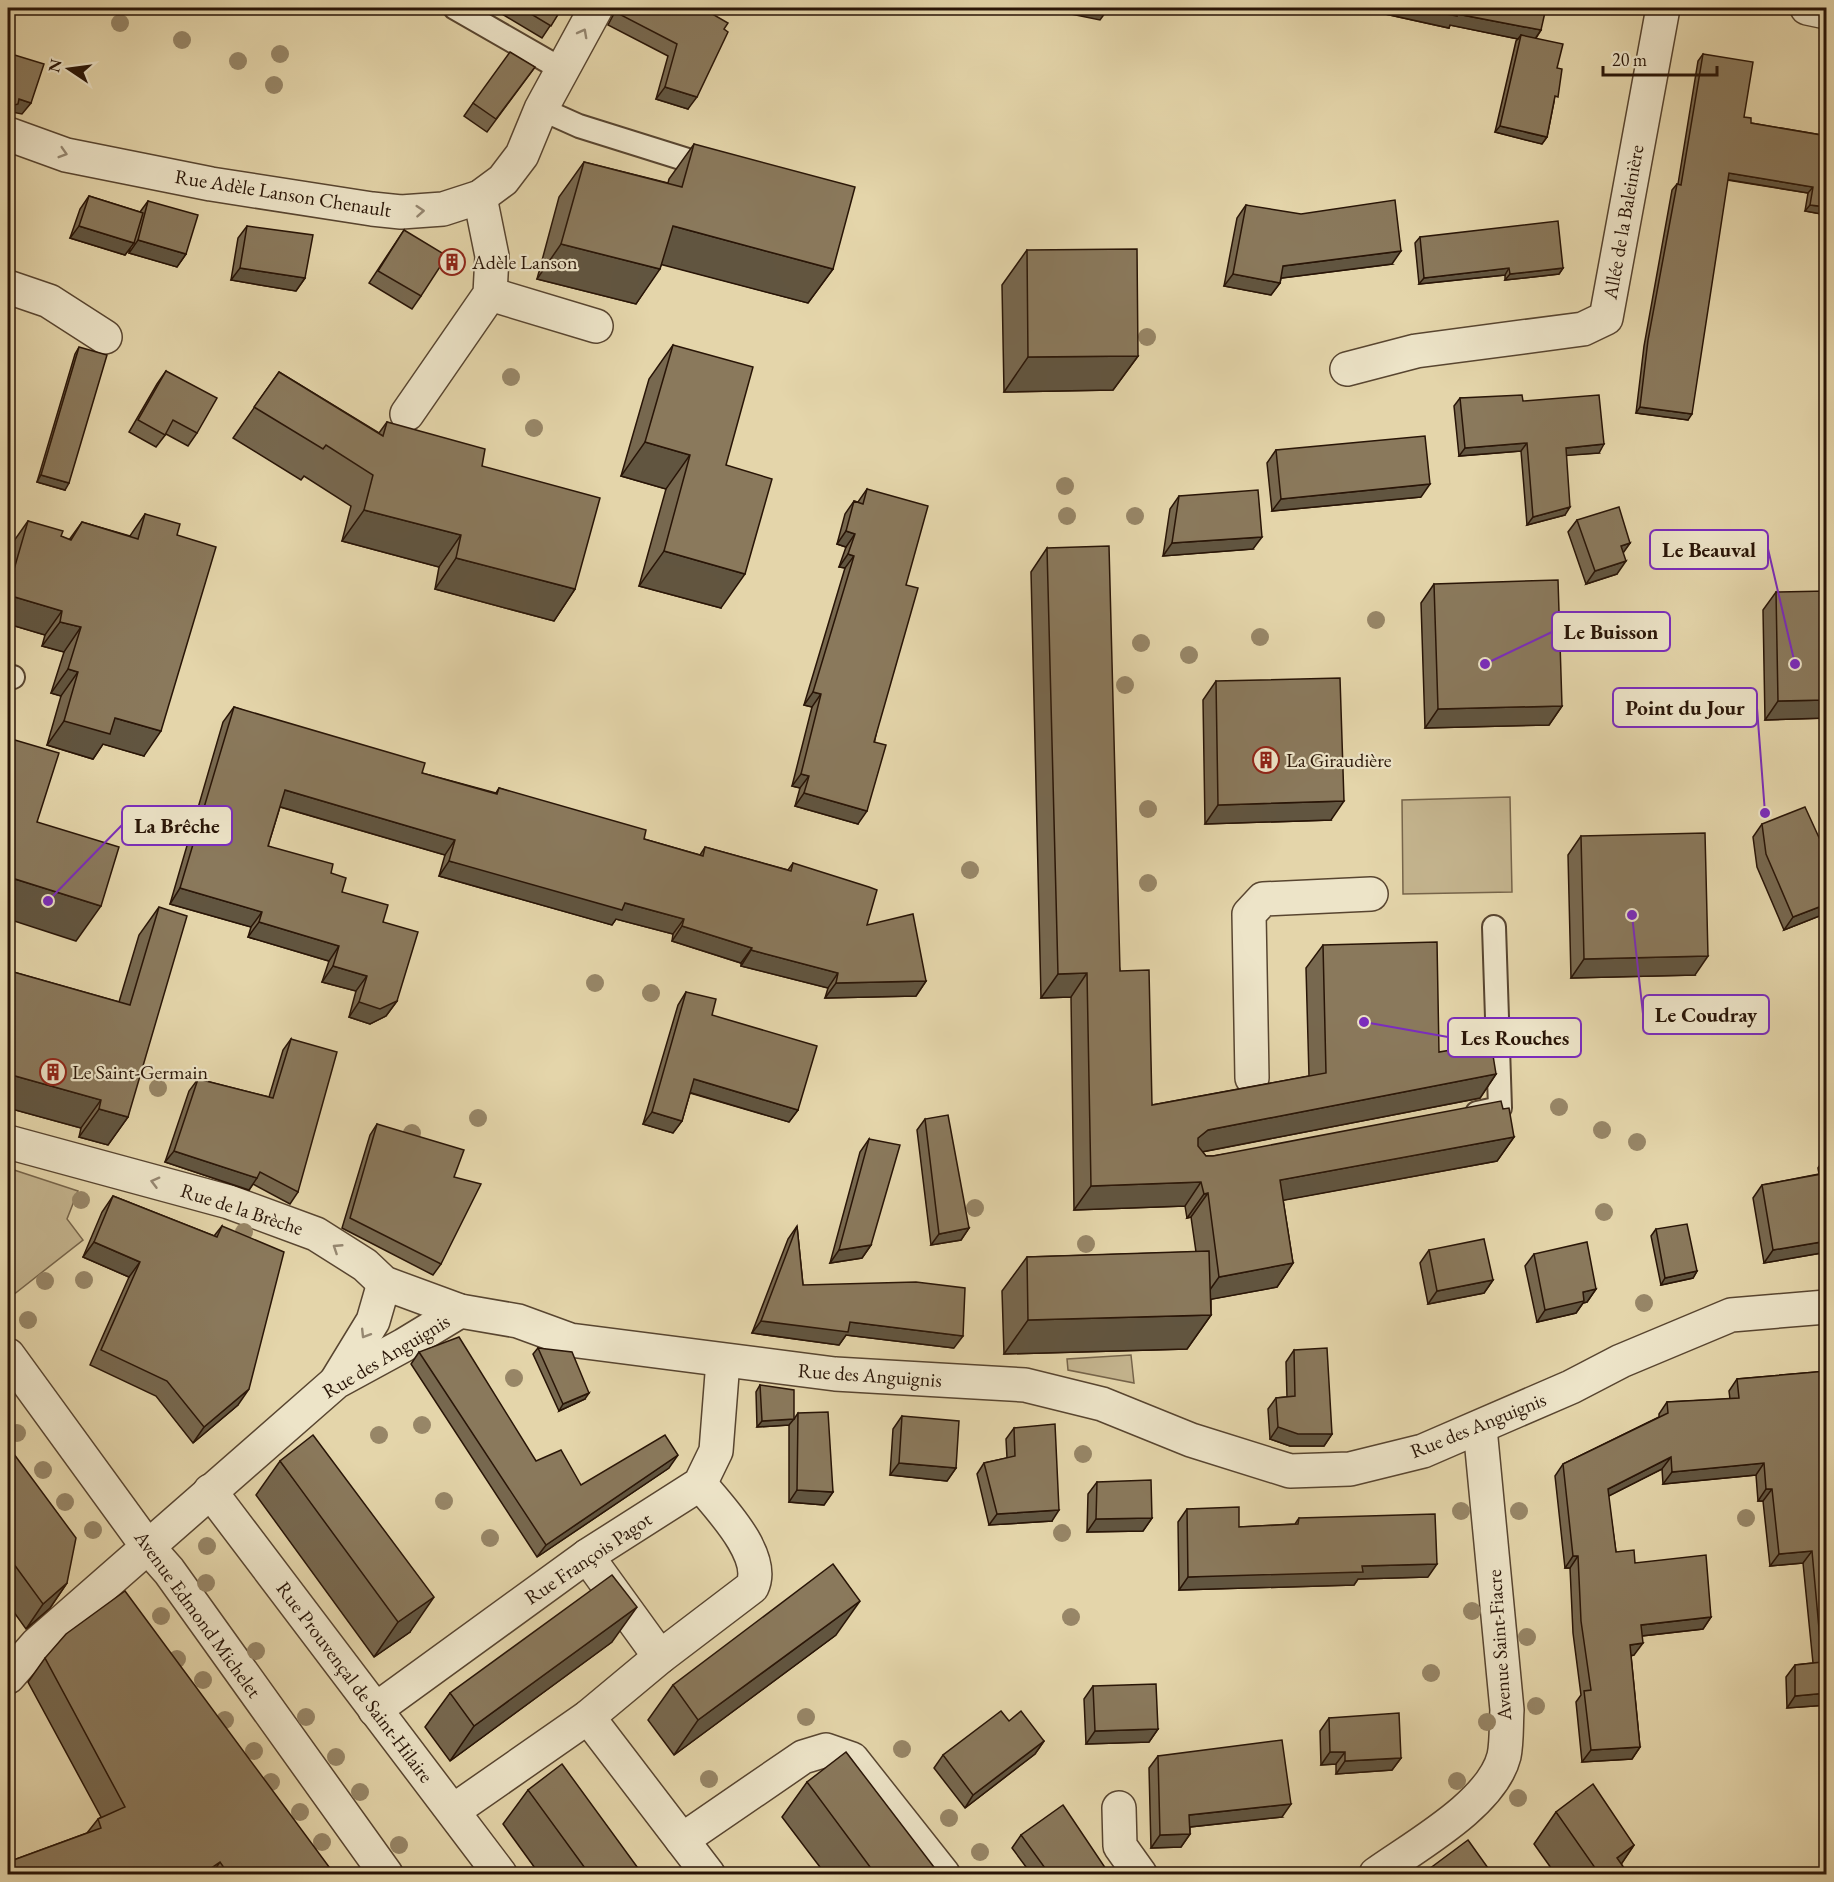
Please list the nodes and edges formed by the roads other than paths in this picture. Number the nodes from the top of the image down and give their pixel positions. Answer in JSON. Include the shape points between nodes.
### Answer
{"nodes":[{"id":1,"x":455,"y":8,"type":"edge"},
{"id":2,"x":596,"y":8,"type":"edge"},
{"id":3,"x":1663,"y":8,"type":"edge"},
{"id":4,"x":1807,"y":8,"type":"edge"},
{"id":5,"x":1827,"y":12,"type":"edge"},
{"id":6,"x":563,"y":70,"type":"junction"},
{"id":7,"x":541,"y":109,"type":"junction"},
{"id":8,"x":8,"y":134,"type":"edge"},
{"id":9,"x":735,"y":175,"type":"edge"},
{"id":10,"x":480,"y":197,"type":"junction"},
{"id":11,"x":8,"y":287,"type":"edge"},
{"id":12,"x":490,"y":294,"type":"junction"},
{"id":13,"x":596,"y":326,"type":"dead end"},
{"id":14,"x":105,"y":337,"type":"dead end"},
{"id":15,"x":1347,"y":369,"type":"dead end"},
{"id":16,"x":407,"y":414,"type":"dead end"},
{"id":17,"x":1371,"y":894,"type":"dead end"},
{"id":18,"x":1494,"y":927,"type":"dead end"},
{"id":19,"x":1252,"y":1078,"type":"dead end"},
{"id":20,"x":1453,"y":1117,"type":"edge"},
{"id":21,"x":8,"y":1142,"type":"edge"},
{"id":22,"x":384,"y":1283,"type":"junction"},
{"id":23,"x":1827,"y":1307,"type":"edge"},
{"id":24,"x":460,"y":1311,"type":"junction"},
{"id":25,"x":8,"y":1356,"type":"edge"},
{"id":26,"x":723,"y":1361,"type":"junction"},
{"id":27,"x":336,"y":1382,"type":"junction"},
{"id":28,"x":1480,"y":1428,"type":"junction"},
{"id":29,"x":700,"y":1484,"type":"junction"},
{"id":30,"x":210,"y":1491,"type":"junction"},
{"id":31,"x":147,"y":1546,"type":"junction"},
{"id":32,"x":587,"y":1556,"type":"junction"},
{"id":33,"x":660,"y":1657,"type":"junction"},
{"id":34,"x":8,"y":1677,"type":"edge"},
{"id":35,"x":375,"y":1710,"type":"junction"},
{"id":36,"x":588,"y":1717,"type":"junction"},
{"id":37,"x":1119,"y":1808,"type":"dead end"},
{"id":38,"x":453,"y":1811,"type":"junction"},
{"id":39,"x":682,"y":1840,"type":"junction"},
{"id":40,"x":386,"y":1875,"type":"edge"},
{"id":41,"x":500,"y":1875,"type":"edge"},
{"id":42,"x":708,"y":1875,"type":"edge"},
{"id":43,"x":943,"y":1875,"type":"edge"},
{"id":44,"x":1140,"y":1875,"type":"edge"},
{"id":45,"x":1376,"y":1875,"type":"edge"}],
"edges":[{"from":1,"to":6,"type":"lane"},
{"from":6,"to":2,"type":"street","name":"Rue Adèle Lanson Chenault","one_way":true},
{"from":3,"to":15,"type":"street","name":"Allée de la Baleinière","via":[[1606,318],[1583,329],[1416,351]]},
{"from":4,"to":5,"type":"street"},
{"from":6,"to":7,"type":"street","name":"Rue Adèle Lanson Chenault"},
{"from":7,"to":9,"type":"lane","via":[[579,126]]},
{"from":7,"to":10,"type":"street","name":"Rue Adèle Lanson Chenault","via":[[522,155],[503,180]]},
{"from":8,"to":10,"type":"street","name":"Rue Adèle Lanson Chenault","one_way":true,"via":[[66,154],[211,184],[372,209],[443,209]]},
{"from":10,"to":12,"type":"street","via":[[492,256]]},
{"from":11,"to":14,"type":"street","via":[[49,301]]},
{"from":12,"to":13,"type":"street"},
{"from":12,"to":16,"type":"street"},
{"from":17,"to":19,"type":"street","via":[[1263,898],[1249,914]]},
{"from":18,"to":20,"type":"lane","via":[[1500,1108]]},
{"from":22,"to":21,"type":"street","name":"Rue de la Brèche","one_way":true,"via":[[316,1234],[229,1202]]},
{"from":22,"to":24,"type":"street","name":"Rue de la Brèche"},
{"from":22,"to":27,"type":"street","one_way":true,"via":[[373,1321]]},
{"from":23,"to":28,"type":"street","name":"Rue des Anguignis","via":[[1731,1315],[1621,1361]]},
{"from":24,"to":26,"type":"street","name":"Rue des Anguignis","via":[[518,1321],[570,1340]]},
{"from":24,"to":27,"type":"street","name":"Rue des Anguignis"},
{"from":25,"to":31,"type":"street","name":"Avenue Edmond Michelet"},
{"from":26,"to":28,"type":"street","name":"Rue des Anguignis","via":[[835,1374],[1025,1385],[1102,1404],[1191,1440],[1290,1471],[1350,1468],[1423,1451]]},
{"from":26,"to":29,"type":"street","via":[[716,1451]]},
{"from":27,"to":30,"type":"street","name":"Rue des Anguignis"},
{"from":28,"to":45,"type":"street","name":"Avenue Saint-Fiacre","via":[[1507,1710],[1504,1756],[1489,1788]]},
{"from":29,"to":32,"type":"street","name":"Rue François Pagot"},
{"from":29,"to":33,"type":"street","via":[[738,1530],[757,1576],[752,1587]]},
{"from":30,"to":31,"type":"street","name":"Rue des Anguignis"},
{"from":30,"to":35,"type":"street","name":"Rue Prouvençal de Saint-Hilaire"},
{"from":31,"to":34,"type":"street","name":"Rue des Anguignis","via":[[37,1644]]},
{"from":31,"to":40,"type":"street","name":"Avenue Edmond Michelet"},
{"from":32,"to":33,"type":"street"},
{"from":32,"to":35,"type":"street","name":"Rue François Pagot"},
{"from":33,"to":36,"type":"street"},
{"from":35,"to":38,"type":"street","name":"Rue Prouvençal de Saint-Hilaire"},
{"from":36,"to":38,"type":"street"},
{"from":36,"to":39,"type":"street"},
{"from":37,"to":44,"type":"street","via":[[1120,1846]]},
{"from":38,"to":41,"type":"street","name":"Rue Prouvençal de Saint-Hilaire"},
{"from":39,"to":42,"type":"street"},
{"from":39,"to":43,"type":"street","via":[[803,1757],[826,1750],[852,1759]]}]}
